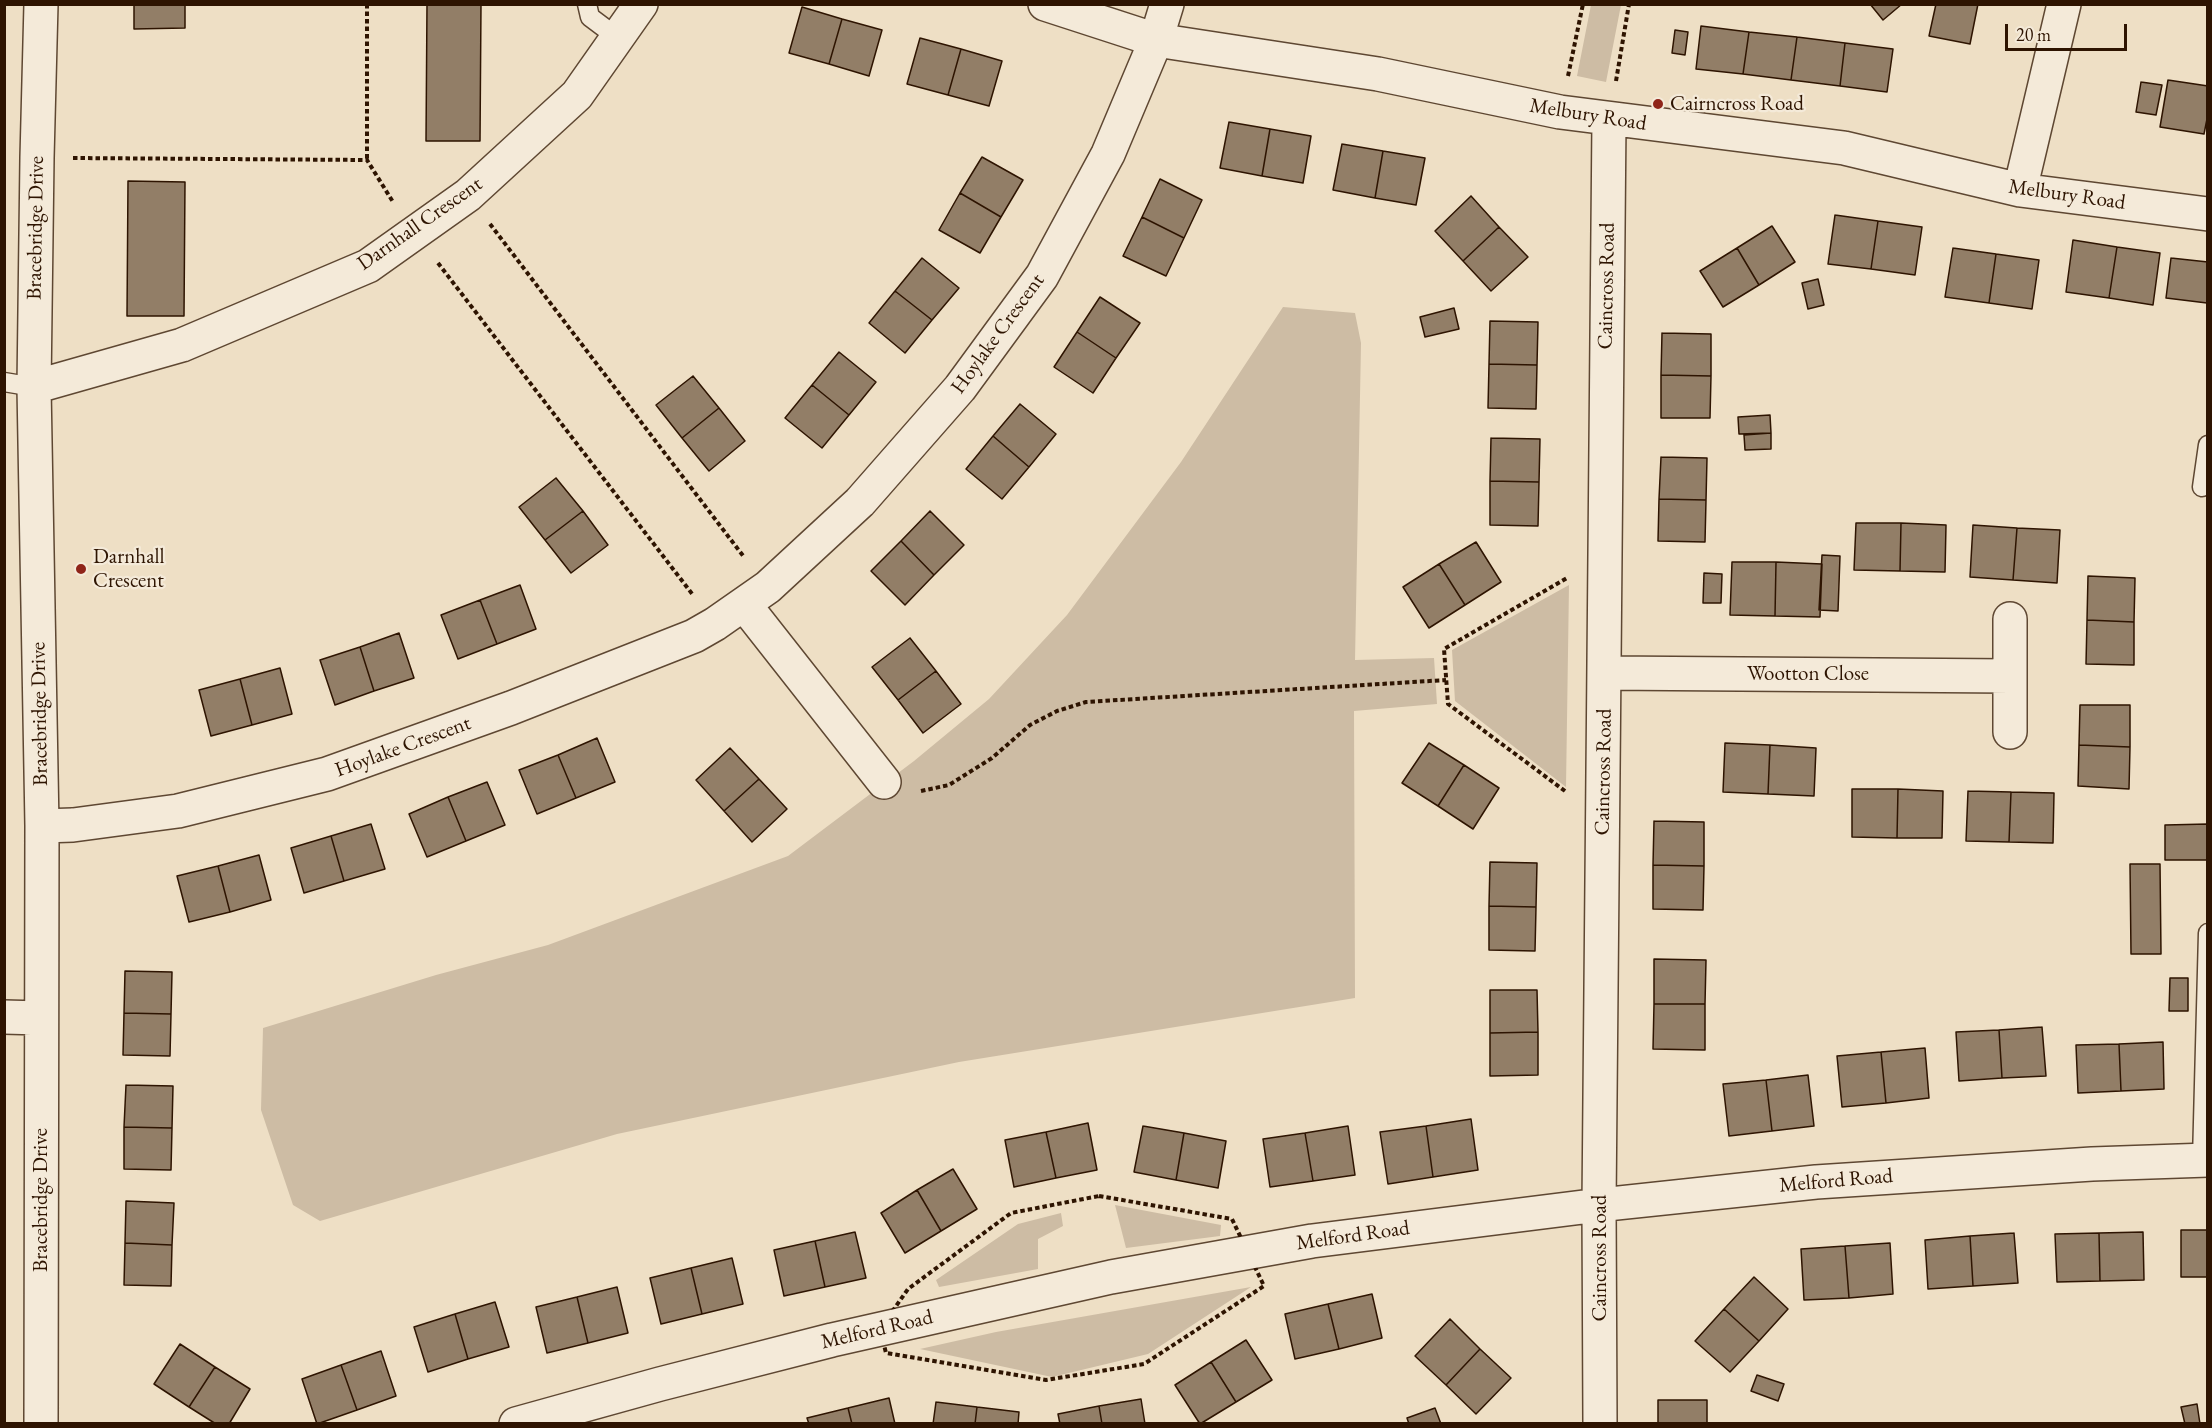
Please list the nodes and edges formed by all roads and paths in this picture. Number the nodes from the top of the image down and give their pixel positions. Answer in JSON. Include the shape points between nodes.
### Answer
{"nodes":[{"id":1,"x":42,"y":4,"type":"edge"},
{"id":2,"x":367,"y":4,"type":"edge"},
{"id":3,"x":587,"y":4,"type":"edge"},
{"id":4,"x":640,"y":4,"type":"edge"},
{"id":5,"x":1045,"y":4,"type":"edge"},
{"id":6,"x":1167,"y":4,"type":"edge"},
{"id":7,"x":1583,"y":4,"type":"edge"},
{"id":8,"x":1629,"y":4,"type":"edge"},
{"id":9,"x":2064,"y":4,"type":"edge"},
{"id":10,"x":618,"y":38,"type":"junction"},
{"id":11,"x":1156,"y":40,"type":"junction"},
{"id":12,"x":1560,"y":112,"type":"junction"},
{"id":13,"x":1609,"y":120,"type":"junction"},
{"id":14,"x":37,"y":158,"type":"junction"},
{"id":15,"x":367,"y":160,"type":"junction"},
{"id":16,"x":2020,"y":190,"type":"junction"},
{"id":17,"x":468,"y":195,"type":"junction"},
{"id":18,"x":2208,"y":214,"type":"edge"},
{"id":19,"x":414,"y":235,"type":"junction"},
{"id":20,"x":19,"y":384,"type":"edge"},
{"id":21,"x":2208,"y":445,"type":"edge"},
{"id":22,"x":2202,"y":487,"type":"dead end"},
{"id":23,"x":1604,"y":572,"type":"junction"},
{"id":24,"x":756,"y":596,"type":"junction"},
{"id":25,"x":2010,"y":619,"type":"dead end"},
{"id":26,"x":715,"y":624,"type":"junction"},
{"id":27,"x":1605,"y":673,"type":"junction"},
{"id":28,"x":2010,"y":676,"type":"junction"},
{"id":29,"x":1446,"y":680,"type":"junction"},
{"id":30,"x":2010,"y":732,"type":"dead end"},
{"id":31,"x":884,"y":782,"type":"joint"},
{"id":32,"x":1604,"y":795,"type":"junction"},
{"id":33,"x":42,"y":826,"type":"junction"},
{"id":34,"x":2208,"y":933,"type":"edge"},
{"id":35,"x":4,"y":1017,"type":"edge"},
{"id":36,"x":41,"y":1018,"type":"junction"},
{"id":37,"x":2205,"y":1160,"type":"edge"},
{"id":38,"x":1599,"y":1205,"type":"junction"},
{"id":39,"x":41,"y":1424,"type":"edge"},
{"id":40,"x":516,"y":1424,"type":"edge"},
{"id":41,"x":1600,"y":1424,"type":"edge"}],
"edges":[{"from":1,"to":14,"type":"street","name":"Bracebridge Drive"},
{"from":2,"to":15,"type":"path"},
{"from":3,"to":10,"type":"lane","via":[[590,17]]},
{"from":4,"to":10,"type":"street","name":"Darnhall Crescent"},
{"from":5,"to":11,"type":"street","name":"Melbury Road"},
{"from":6,"to":11,"type":"street","name":"Hoylake Crescent"},
{"from":7,"to":12,"type":"path"},
{"from":8,"to":13,"type":"path"},
{"from":9,"to":16,"type":"street"},
{"from":10,"to":17,"type":"street","name":"Darnhall Crescent","via":[[578,95]]},
{"from":11,"to":12,"type":"street","name":"Melbury Road","via":[[1378,74]]},
{"from":11,"to":24,"type":"street","name":"Hoylake Crescent","via":[[1108,154],[1042,276],[960,388],[860,501]]},
{"from":12,"to":13,"type":"street","name":"Melbury Road"},
{"from":13,"to":16,"type":"street","name":"Melbury Road","via":[[1844,148]]},
{"from":13,"to":23,"type":"street","name":"Caincross Road"},
{"from":14,"to":15,"type":"path"},
{"from":14,"to":20,"type":"street","name":"Bracebridge Drive"},
{"from":15,"to":19,"type":"path"},
{"from":16,"to":18,"type":"street","name":"Melbury Road"},
{"from":17,"to":19,"type":"street","name":"Darnhall Crescent"},
{"from":17,"to":24,"type":"path"},
{"from":19,"to":20,"type":"street","name":"Darnhall Crescent","via":[[368,266],[182,345]]},
{"from":19,"to":26,"type":"path","via":[[448,274]]},
{"from":20,"to":33,"type":"street","name":"Bracebridge Drive"},
{"from":21,"to":22,"type":"lane"},
{"from":23,"to":27,"type":"street","name":"Caincross Road"},
{"from":23,"to":29,"type":"path","via":[[1565,578],[1444,650]]},
{"from":24,"to":26,"type":"street","name":"Hoylake Crescent"},
{"from":24,"to":31,"type":"street"},
{"from":25,"to":28,"type":"street"},
{"from":26,"to":33,"type":"street","name":"Hoylake Crescent","via":[[694,636],[511,708],[327,774],[178,811]]},
{"from":27,"to":28,"type":"street","name":"Wootton Close"},
{"from":27,"to":32,"type":"street","name":"Caincross Road"},
{"from":28,"to":30,"type":"street"},
{"from":29,"to":31,"type":"path","via":[[1086,702],[1030,725],[992,758],[949,785],[911,793]]},
{"from":29,"to":32,"type":"path","via":[[1448,704],[1568,793]]},
{"from":32,"to":38,"type":"street","name":"Caincross Road"},
{"from":33,"to":36,"type":"street","name":"Bracebridge Drive"},
{"from":34,"to":37,"type":"lane"},
{"from":35,"to":36,"type":"street"},
{"from":36,"to":39,"type":"street","name":"Bracebridge Drive"},
{"from":37,"to":38,"type":"street","name":"Melford Road","via":[[1916,1174]]},
{"from":38,"to":40,"type":"street","name":"Melford Road","via":[[1312,1241],[1111,1277],[832,1340]]},
{"from":38,"to":41,"type":"street","name":"Caincross Road"}]}
